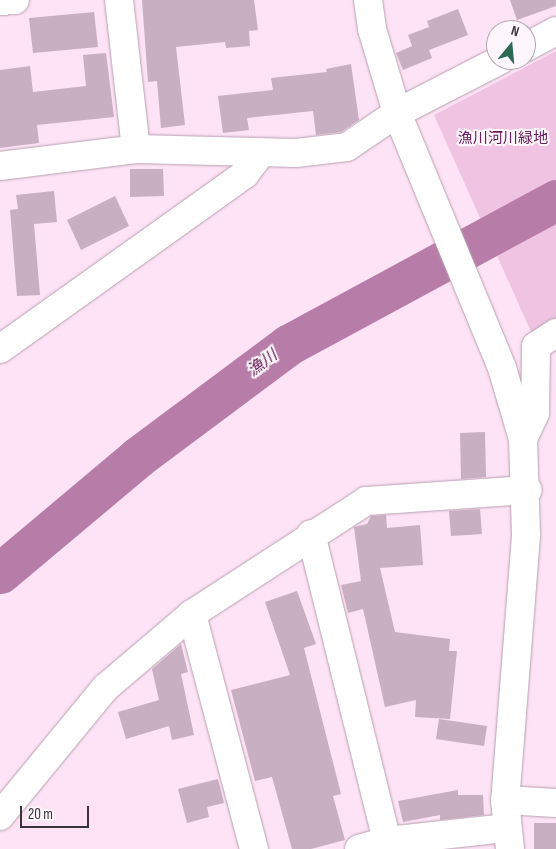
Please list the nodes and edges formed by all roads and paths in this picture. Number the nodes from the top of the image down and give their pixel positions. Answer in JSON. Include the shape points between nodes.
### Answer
{"nodes":[{"id":1,"x":15,"y":0,"type":"edge"},
{"id":2,"x":119,"y":0,"type":"edge"},
{"id":3,"x":368,"y":0,"type":"edge"},
{"id":4,"x":0,"y":1,"type":"edge"},
{"id":5,"x":556,"y":31,"type":"edge"},
{"id":6,"x":536,"y":42,"type":"edge"},
{"id":7,"x":486,"y":67,"type":"edge"},
{"id":8,"x":397,"y":113,"type":"junction"},
{"id":9,"x":136,"y":149,"type":"junction"},
{"id":10,"x":261,"y":153,"type":"junction"},
{"id":11,"x":0,"y":166,"type":"edge"},
{"id":12,"x":556,"y":333,"type":"edge"},
{"id":13,"x":0,"y":349,"type":"edge"},
{"id":14,"x":523,"y":439,"type":"junction"},
{"id":15,"x":528,"y":490,"type":"junction"},
{"id":16,"x":311,"y":534,"type":"junction"},
{"id":17,"x":192,"y":614,"type":"junction"},
{"id":18,"x":505,"y":800,"type":"junction"},
{"id":19,"x":556,"y":803,"type":"edge"},
{"id":20,"x":0,"y":816,"type":"edge"},
{"id":21,"x":508,"y":838,"type":"edge"},
{"id":22,"x":387,"y":840,"type":"junction"},
{"id":23,"x":254,"y":849,"type":"edge"},
{"id":24,"x":359,"y":849,"type":"edge"}],
"edges":[{"from":1,"to":4,"type":"street"},
{"from":2,"to":9,"type":"street"},
{"from":3,"to":8,"type":"street","via":[[372,29]]},
{"from":5,"to":6,"type":"street"},
{"from":7,"to":8,"type":"street"},
{"from":8,"to":10,"type":"street","via":[[347,147]]},
{"from":8,"to":14,"type":"street","via":[[490,345]]},
{"from":9,"to":10,"type":"street"},
{"from":9,"to":11,"type":"street"},
{"from":10,"to":13,"type":"street","via":[[245,174]]},
{"from":12,"to":14,"type":"street","via":[[536,346],[535,413]]},
{"from":14,"to":15,"type":"street"},
{"from":15,"to":16,"type":"street","via":[[366,501]]},
{"from":15,"to":18,"type":"street"},
{"from":16,"to":17,"type":"street"},
{"from":16,"to":22,"type":"street"},
{"from":17,"to":20,"type":"street","via":[[104,688]]},
{"from":17,"to":23,"type":"street"},
{"from":18,"to":19,"type":"street"},
{"from":18,"to":21,"type":"street"},
{"from":21,"to":22,"type":"street"},
{"from":22,"to":24,"type":"street"}]}
